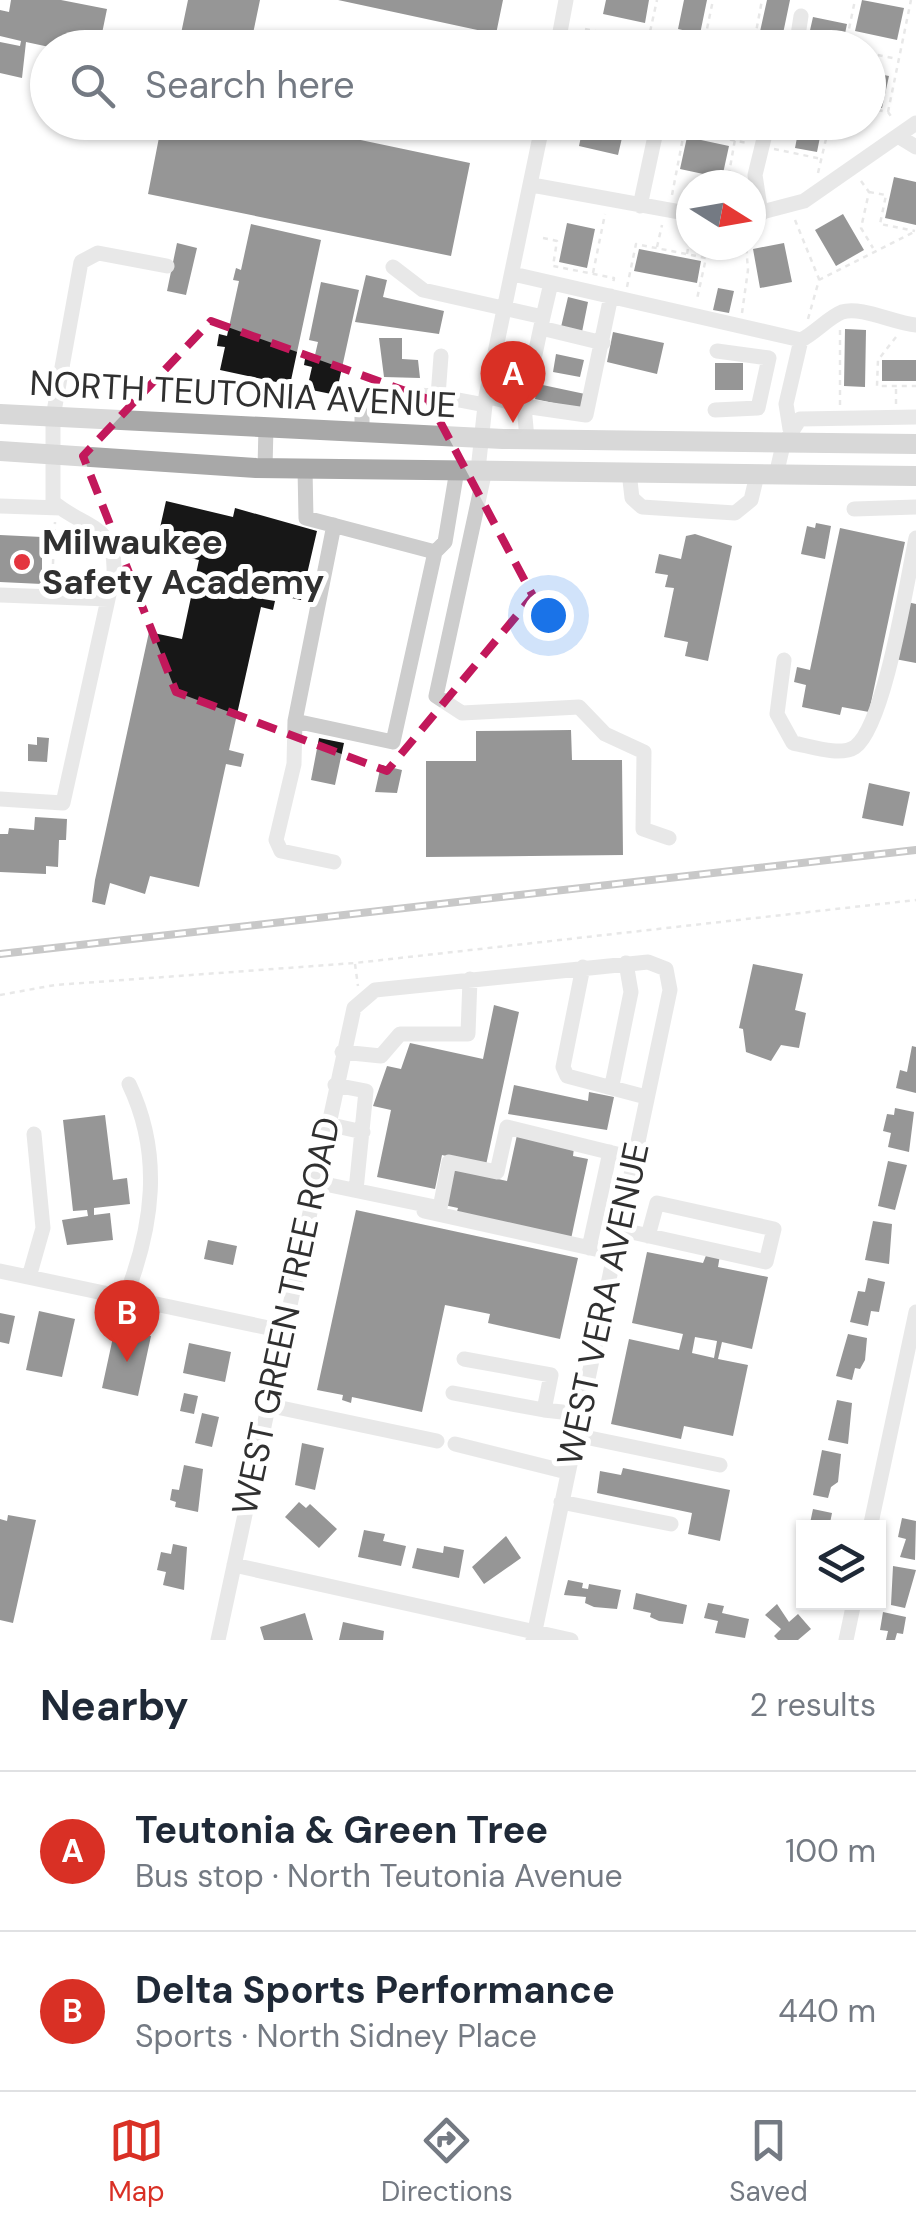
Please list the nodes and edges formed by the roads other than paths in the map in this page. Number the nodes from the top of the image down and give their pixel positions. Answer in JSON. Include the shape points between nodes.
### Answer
{"nodes":[{"id":1,"x":566,"y":0,"type":"edge"},
{"id":2,"x":802,"y":16,"type":"dead end"},
{"id":3,"x":560,"y":30,"type":"edge"},
{"id":4,"x":799,"y":30,"type":"edge"},
{"id":5,"x":916,"y":122,"type":"edge"},
{"id":6,"x":898,"y":136,"type":"junction"},
{"id":7,"x":540,"y":140,"type":"edge"},
{"id":8,"x":654,"y":140,"type":"edge"},
{"id":9,"x":764,"y":140,"type":"edge"},
{"id":10,"x":916,"y":147,"type":"edge"},
{"id":11,"x":756,"y":170,"type":"edge"},
{"id":12,"x":532,"y":185,"type":"junction"},
{"id":13,"x":640,"y":206,"type":"junction"},
{"id":14,"x":766,"y":211,"type":"edge"},
{"id":15,"x":676,"y":212,"type":"edge"},
{"id":16,"x":167,"y":266,"type":"dead end"},
{"id":17,"x":393,"y":267,"type":"dead end"},
{"id":18,"x":514,"y":274,"type":"junction"},
{"id":19,"x":551,"y":282,"type":"junction"},
{"id":20,"x":618,"y":298,"type":"junction"},
{"id":21,"x":506,"y":307,"type":"junction"},
{"id":22,"x":542,"y":323,"type":"junction"},
{"id":23,"x":911,"y":324,"type":"edge"},
{"id":24,"x":802,"y":339,"type":"junction"},
{"id":25,"x":603,"y":344,"type":"junction"},
{"id":26,"x":717,"y":350,"type":"dead end"},
{"id":27,"x":496,"y":354,"type":"junction"},
{"id":28,"x":442,"y":356,"type":"dead end"},
{"id":29,"x":534,"y":361,"type":"junction"},
{"id":30,"x":438,"y":396,"type":"junction"},
{"id":31,"x":485,"y":400,"type":"junction"},
{"id":32,"x":524,"y":406,"type":"junction"},
{"id":33,"x":752,"y":408,"type":"junction"},
{"id":34,"x":0,"y":414,"type":"edge"},
{"id":35,"x":580,"y":414,"type":"junction"},
{"id":36,"x":53,"y":417,"type":"junction"},
{"id":37,"x":916,"y":417,"type":"edge"},
{"id":38,"x":266,"y":428,"type":"junction"},
{"id":39,"x":362,"y":432,"type":"junction"},
{"id":40,"x":787,"y":437,"type":"junction"},
{"id":41,"x":480,"y":438,"type":"junction"},
{"id":42,"x":527,"y":439,"type":"junction"},
{"id":43,"x":580,"y":440,"type":"junction"},
{"id":44,"x":731,"y":444,"type":"junction"},
{"id":45,"x":754,"y":444,"type":"junction"},
{"id":46,"x":916,"y":444,"type":"edge"},
{"id":47,"x":0,"y":451,"type":"edge"},
{"id":48,"x":51,"y":454,"type":"junction"},
{"id":49,"x":266,"y":468,"type":"junction"},
{"id":50,"x":305,"y":469,"type":"junction"},
{"id":51,"x":473,"y":470,"type":"junction"},
{"id":52,"x":628,"y":472,"type":"junction"},
{"id":53,"x":767,"y":475,"type":"junction"},
{"id":54,"x":916,"y":476,"type":"edge"},
{"id":55,"x":0,"y":506,"type":"edge"},
{"id":56,"x":916,"y":507,"type":"edge"},
{"id":57,"x":61,"y":508,"type":"junction"},
{"id":58,"x":854,"y":509,"type":"dead end"},
{"id":59,"x":334,"y":525,"type":"junction"},
{"id":60,"x":916,"y":538,"type":"edge"},
{"id":61,"x":435,"y":552,"type":"junction"},
{"id":62,"x":0,"y":595,"type":"edge"},
{"id":63,"x":108,"y":600,"type":"junction"},
{"id":64,"x":784,"y":660,"type":"dead end"},
{"id":65,"x":295,"y":721,"type":"junction"},
{"id":66,"x":0,"y":799,"type":"edge"},
{"id":67,"x":669,"y":838,"type":"dead end"},
{"id":68,"x":334,"y":862,"type":"dead end"},
{"id":69,"x":626,"y":963,"type":"junction"},
{"id":70,"x":584,"y":967,"type":"junction"},
{"id":71,"x":470,"y":979,"type":"junction"},
{"id":72,"x":342,"y":1052,"type":"junction"},
{"id":73,"x":128,"y":1084,"type":"dead end"},
{"id":74,"x":335,"y":1085,"type":"junction"},
{"id":75,"x":612,"y":1085,"type":"junction"},
{"id":76,"x":646,"y":1098,"type":"junction"},
{"id":77,"x":327,"y":1124,"type":"junction"},
{"id":78,"x":364,"y":1132,"type":"junction"},
{"id":79,"x":34,"y":1134,"type":"dead end"},
{"id":80,"x":610,"y":1152,"type":"junction"},
{"id":81,"x":633,"y":1158,"type":"junction"},
{"id":82,"x":315,"y":1182,"type":"junction"},
{"id":83,"x":356,"y":1190,"type":"junction"},
{"id":84,"x":413,"y":1202,"type":"junction"},
{"id":85,"x":618,"y":1229,"type":"junction"},
{"id":86,"x":648,"y":1236,"type":"junction"},
{"id":87,"x":589,"y":1248,"type":"junction"},
{"id":88,"x":614,"y":1254,"type":"junction"},
{"id":89,"x":0,"y":1271,"type":"edge"},
{"id":90,"x":29,"y":1277,"type":"junction"},
{"id":91,"x":125,"y":1298,"type":"junction"},
{"id":92,"x":916,"y":1312,"type":"edge"},
{"id":93,"x":283,"y":1332,"type":"junction"},
{"id":94,"x":464,"y":1358,"type":"dead end"},
{"id":95,"x":453,"y":1393,"type":"dead end"},
{"id":96,"x":268,"y":1405,"type":"junction"},
{"id":97,"x":544,"y":1410,"type":"junction"},
{"id":98,"x":580,"y":1414,"type":"junction"},
{"id":99,"x":575,"y":1435,"type":"junction"},
{"id":100,"x":437,"y":1440,"type":"dead end"},
{"id":101,"x":455,"y":1444,"type":"dead end"},
{"id":102,"x":720,"y":1465,"type":"dead end"},
{"id":103,"x":567,"y":1472,"type":"junction"},
{"id":104,"x":561,"y":1502,"type":"junction"},
{"id":105,"x":872,"y":1520,"type":"edge"},
{"id":106,"x":671,"y":1524,"type":"dead end"},
{"id":107,"x":234,"y":1565,"type":"junction"},
{"id":108,"x":852,"y":1610,"type":"edge"},
{"id":109,"x":533,"y":1636,"type":"edge"},
{"id":110,"x":218,"y":1640,"type":"edge"},
{"id":111,"x":571,"y":1640,"type":"edge"},
{"id":112,"x":846,"y":1640,"type":"edge"}],
"edges":[{"from":1,"to":3,"type":"street"},
{"from":2,"to":4,"type":"street"},
{"from":5,"to":6,"type":"street"},
{"from":6,"to":10,"type":"street"},
{"from":6,"to":14,"type":"street","via":[[804,201]]},
{"from":7,"to":12,"type":"street"},
{"from":8,"to":13,"type":"street"},
{"from":9,"to":11,"type":"street"},
{"from":12,"to":13,"type":"street"},
{"from":12,"to":18,"type":"street"},
{"from":13,"to":15,"type":"street"},
{"from":16,"to":36,"type":"street","via":[[98,253],[81,262]]},
{"from":17,"to":21,"type":"street","via":[[424,290]]},
{"from":18,"to":19,"type":"street"},
{"from":18,"to":21,"type":"street"},
{"from":19,"to":20,"type":"street"},
{"from":19,"to":22,"type":"street"},
{"from":20,"to":24,"type":"street"},
{"from":20,"to":25,"type":"street"},
{"from":21,"to":22,"type":"street"},
{"from":21,"to":27,"type":"street"},
{"from":22,"to":25,"type":"street"},
{"from":22,"to":29,"type":"street"},
{"from":23,"to":24,"type":"street","via":[[840,312]]},
{"from":24,"to":40,"type":"street","via":[[786,404]]},
{"from":25,"to":35,"type":"street","via":[[586,414]]},
{"from":26,"to":33,"type":"street","via":[[769,358],[758,408]]},
{"from":27,"to":29,"type":"street"},
{"from":27,"to":31,"type":"street"},
{"from":28,"to":30,"type":"street"},
{"from":29,"to":32,"type":"street"},
{"from":30,"to":31,"type":"street"},
{"from":30,"to":39,"type":"street","via":[[370,393],[362,405]]},
{"from":31,"to":32,"type":"street"},
{"from":31,"to":41,"type":"street"},
{"from":32,"to":35,"type":"street"},
{"from":32,"to":42,"type":"street"},
{"from":33,"to":44,"type":"street","via":[[722,409]]},
{"from":33,"to":45,"type":"street"},
{"from":34,"to":36,"type":"main road","name":"NORTH TEUTONIA AVENUE"},
{"from":35,"to":43,"type":"street"},
{"from":36,"to":38,"type":"main road","name":"NORTH TEUTONIA AVENUE"},
{"from":36,"to":48,"type":"street"},
{"from":37,"to":40,"type":"street","name":"NORTH TEUTONIA AVENUE","via":[[813,416],[800,419]]},
{"from":38,"to":39,"type":"main road","name":"NORTH TEUTONIA AVENUE"},
{"from":38,"to":49,"type":"street"},
{"from":39,"to":41,"type":"main road","name":"NORTH TEUTONIA AVENUE"},
{"from":40,"to":45,"type":"main road","name":"NORTH TEUTONIA AVENUE"},
{"from":40,"to":46,"type":"main road","name":"NORTH TEUTONIA AVENUE"},
{"from":40,"to":53,"type":"street"},
{"from":41,"to":42,"type":"main road","name":"NORTH TEUTONIA AVENUE"},
{"from":41,"to":51,"type":"street"},
{"from":42,"to":43,"type":"main road","name":"NORTH TEUTONIA AVENUE"},
{"from":43,"to":44,"type":"main road","name":"NORTH TEUTONIA AVENUE"},
{"from":44,"to":45,"type":"main road","name":"NORTH TEUTONIA AVENUE"},
{"from":47,"to":48,"type":"main road","name":"NORTH TEUTONIA AVENUE"},
{"from":48,"to":49,"type":"main road","name":"NORTH TEUTONIA AVENUE"},
{"from":48,"to":57,"type":"street","via":[[53,502]]},
{"from":49,"to":50,"type":"main road","name":"NORTH TEUTONIA AVENUE"},
{"from":50,"to":51,"type":"main road","name":"NORTH TEUTONIA AVENUE"},
{"from":50,"to":59,"type":"street","via":[[306,518]]},
{"from":51,"to":52,"type":"main road","name":"NORTH TEUTONIA AVENUE"},
{"from":51,"to":61,"type":"street"},
{"from":51,"to":67,"type":"street","via":[[436,696],[462,713],[580,707],[605,734],[644,752],[643,829]]},
{"from":52,"to":53,"type":"main road","name":"NORTH TEUTONIA AVENUE"},
{"from":52,"to":53,"type":"street","via":[[632,498],[642,507],[735,513],[748,506]]},
{"from":53,"to":54,"type":"main road","name":"NORTH TEUTONIA AVENUE"},
{"from":55,"to":57,"type":"street"},
{"from":56,"to":58,"type":"street"},
{"from":57,"to":63,"type":"street","via":[[100,530],[115,549]]},
{"from":59,"to":61,"type":"street"},
{"from":59,"to":65,"type":"street"},
{"from":60,"to":64,"type":"street","via":[[876,720],[855,747],[793,744],[777,714]]},
{"from":61,"to":65,"type":"street","via":[[393,742]]},
{"from":62,"to":63,"type":"street"},
{"from":63,"to":66,"type":"street","via":[[63,803]]},
{"from":65,"to":68,"type":"street","via":[[294,764],[276,840],[281,851]]},
{"from":69,"to":70,"type":"street"},
{"from":69,"to":75,"type":"street","via":[[632,992]]},
{"from":69,"to":76,"type":"street","name":"WEST VERA AVENUE","via":[[666,970],[670,984]]},
{"from":70,"to":71,"type":"street"},
{"from":70,"to":75,"type":"street","via":[[563,1067],[567,1076]]},
{"from":71,"to":72,"type":"street","name":"WEST GREEN TREE ROAD","via":[[363,996]]},
{"from":71,"to":72,"type":"street","via":[[468,1034],[400,1034],[381,1056]]},
{"from":72,"to":74,"type":"street","name":"WEST GREEN TREE ROAD"},
{"from":73,"to":91,"type":"street","via":[[144,1115],[152,1162],[149,1222]]},
{"from":74,"to":77,"type":"street","name":"WEST GREEN TREE ROAD"},
{"from":74,"to":78,"type":"street","via":[[366,1091]]},
{"from":75,"to":76,"type":"street"},
{"from":76,"to":81,"type":"street","name":"WEST VERA AVENUE"},
{"from":77,"to":78,"type":"street"},
{"from":77,"to":82,"type":"street","name":"WEST GREEN TREE ROAD"},
{"from":78,"to":83,"type":"street"},
{"from":79,"to":90,"type":"street","via":[[43,1228]]},
{"from":80,"to":81,"type":"street"},
{"from":80,"to":84,"type":"street","via":[[507,1127],[497,1172],[450,1162],[440,1208]]},
{"from":80,"to":87,"type":"street"},
{"from":81,"to":85,"type":"street","name":"WEST VERA AVENUE"},
{"from":82,"to":83,"type":"street"},
{"from":82,"to":93,"type":"street","name":"WEST GREEN TREE ROAD"},
{"from":83,"to":84,"type":"street"},
{"from":84,"to":87,"type":"street","via":[[440,1218]]},
{"from":85,"to":86,"type":"street"},
{"from":85,"to":88,"type":"street","name":"WEST VERA AVENUE"},
{"from":86,"to":86,"type":"street","via":[[766,1262],[774,1229],[656,1203]]},
{"from":87,"to":88,"type":"street"},
{"from":88,"to":98,"type":"street","name":"WEST VERA AVENUE"},
{"from":89,"to":90,"type":"street"},
{"from":90,"to":91,"type":"street"},
{"from":91,"to":93,"type":"street"},
{"from":92,"to":105,"type":"street"},
{"from":93,"to":96,"type":"street","name":"WEST GREEN TREE ROAD"},
{"from":94,"to":97,"type":"street","via":[[552,1375]]},
{"from":95,"to":97,"type":"street"},
{"from":96,"to":100,"type":"street"},
{"from":96,"to":107,"type":"street","name":"WEST GREEN TREE ROAD"},
{"from":97,"to":98,"type":"street"},
{"from":98,"to":99,"type":"street","name":"WEST VERA AVENUE"},
{"from":99,"to":102,"type":"street"},
{"from":99,"to":103,"type":"street","name":"WEST VERA AVENUE"},
{"from":101,"to":103,"type":"street"},
{"from":103,"to":104,"type":"street","name":"WEST VERA AVENUE"},
{"from":104,"to":106,"type":"street"},
{"from":104,"to":109,"type":"street","name":"WEST VERA AVENUE"},
{"from":107,"to":109,"type":"street"},
{"from":107,"to":110,"type":"street","name":"WEST GREEN TREE ROAD"},
{"from":108,"to":112,"type":"street"},
{"from":109,"to":111,"type":"street"}]}
